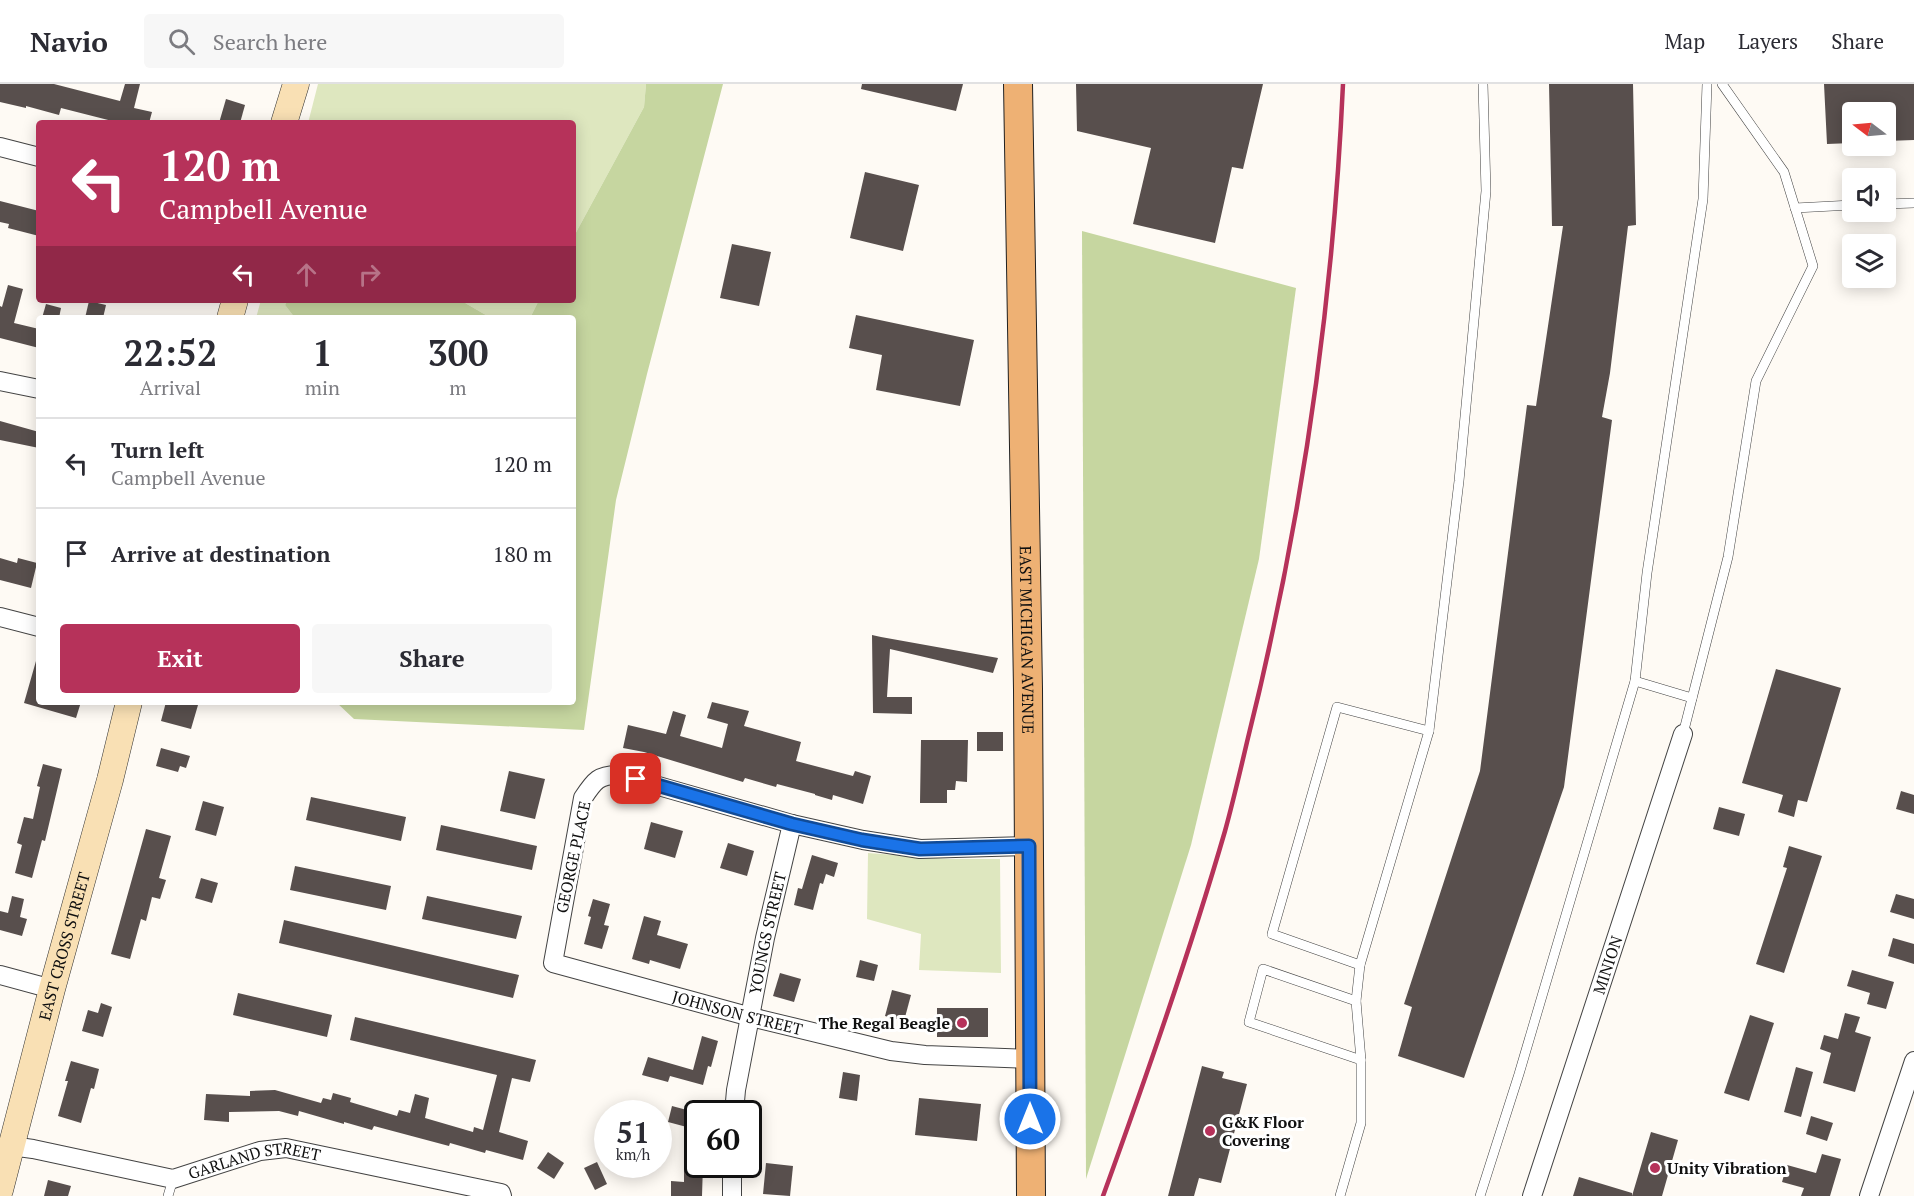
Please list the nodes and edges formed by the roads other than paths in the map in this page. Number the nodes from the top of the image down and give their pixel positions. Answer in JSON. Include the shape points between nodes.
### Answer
{"nodes":[{"id":1,"x":296,"y":84,"type":"edge"},
{"id":2,"x":1018,"y":84,"type":"edge"},
{"id":3,"x":1483,"y":84,"type":"edge"},
{"id":4,"x":1707,"y":84,"type":"edge"},
{"id":5,"x":1722,"y":84,"type":"edge"},
{"id":6,"x":286,"y":120,"type":"edge"},
{"id":7,"x":0,"y":147,"type":"edge"},
{"id":8,"x":36,"y":156,"type":"edge"},
{"id":9,"x":1914,"y":202,"type":"edge"},
{"id":10,"x":1896,"y":203,"type":"edge"},
{"id":11,"x":1842,"y":206,"type":"edge"},
{"id":12,"x":1795,"y":208,"type":"junction"},
{"id":13,"x":0,"y":381,"type":"edge"},
{"id":14,"x":36,"y":387,"type":"edge"},
{"id":15,"x":0,"y":617,"type":"edge"},
{"id":16,"x":36,"y":626,"type":"edge"},
{"id":17,"x":1635,"y":681,"type":"junction"},
{"id":18,"x":1692,"y":698,"type":"junction"},
{"id":19,"x":128,"y":705,"type":"edge"},
{"id":20,"x":1429,"y":731,"type":"junction"},
{"id":21,"x":1683,"y":734,"type":"joint"},
{"id":22,"x":792,"y":824,"type":"junction"},
{"id":23,"x":1029,"y":846,"type":"junction"},
{"id":24,"x":553,"y":963,"type":"joint"},
{"id":25,"x":1360,"y":965,"type":"junction"},
{"id":26,"x":0,"y":975,"type":"edge"},
{"id":27,"x":52,"y":989,"type":"junction"},
{"id":28,"x":1356,"y":1001,"type":"junction"},
{"id":29,"x":751,"y":1017,"type":"junction"},
{"id":30,"x":1030,"y":1059,"type":"junction"},
{"id":31,"x":1361,"y":1060,"type":"junction"},
{"id":32,"x":1914,"y":1061,"type":"edge"},
{"id":33,"x":735,"y":1100,"type":"edge"},
{"id":34,"x":11,"y":1146,"type":"junction"},
{"id":35,"x":732,"y":1178,"type":"edge"},
{"id":36,"x":171,"y":1188,"type":"edge"},
{"id":37,"x":0,"y":1190,"type":"edge"},
{"id":38,"x":503,"y":1195,"type":"edge"},
{"id":39,"x":732,"y":1196,"type":"edge"},
{"id":40,"x":1031,"y":1196,"type":"edge"},
{"id":41,"x":1340,"y":1196,"type":"edge"},
{"id":42,"x":1480,"y":1196,"type":"edge"},
{"id":43,"x":1532,"y":1196,"type":"edge"},
{"id":44,"x":1869,"y":1196,"type":"edge"}],
"edges":[{"from":1,"to":6,"type":"street"},
{"from":2,"to":23,"type":"main road","name":"EAST MICHIGAN AVENUE"},
{"from":3,"to":20,"type":"lane","via":[[1486,191],[1459,481]]},
{"from":4,"to":17,"type":"lane","via":[[1703,199],[1647,573]]},
{"from":5,"to":12,"type":"lane","via":[[1784,172]]},
{"from":7,"to":8,"type":"street"},
{"from":9,"to":10,"type":"lane"},
{"from":11,"to":12,"type":"lane"},
{"from":12,"to":18,"type":"lane","via":[[1813,266],[1756,381],[1728,557]]},
{"from":13,"to":14,"type":"street"},
{"from":15,"to":16,"type":"street"},
{"from":17,"to":18,"type":"lane"},
{"from":17,"to":42,"type":"lane"},
{"from":18,"to":21,"type":"lane"},
{"from":19,"to":27,"type":"street","name":"EAST CROSS STREET"},
{"from":20,"to":25,"type":"lane"},
{"from":20,"to":25,"type":"lane","via":[[1337,707],[1272,934]]},
{"from":21,"to":43,"type":"street","name":"MINION"},
{"from":22,"to":23,"type":"street","via":[[920,849]]},
{"from":22,"to":24,"type":"street","name":"GEORGE PLACE","via":[[606,774],[592,783],[583,798]]},
{"from":22,"to":29,"type":"street","name":"YOUNGS STREET"},
{"from":23,"to":30,"type":"main road","name":"EAST MICHIGAN AVENUE"},
{"from":24,"to":29,"type":"street","name":"JOHNSON STREET"},
{"from":25,"to":28,"type":"lane"},
{"from":26,"to":27,"type":"street"},
{"from":27,"to":34,"type":"street","name":"EAST CROSS STREET"},
{"from":28,"to":31,"type":"lane"},
{"from":28,"to":31,"type":"lane","via":[[1263,969],[1249,1022]]},
{"from":29,"to":30,"type":"street","name":"JOHNSON STREET","via":[[891,1051]]},
{"from":29,"to":33,"type":"street","name":"YOUNGS STREET"},
{"from":30,"to":40,"type":"main road","name":"EAST MICHIGAN AVENUE"},
{"from":31,"to":41,"type":"lane","via":[[1361,1124]]},
{"from":32,"to":44,"type":"street"},
{"from":34,"to":36,"type":"street","name":"GARLAND STREET"},
{"from":34,"to":37,"type":"street","name":"EAST CROSS STREET"},
{"from":35,"to":39,"type":"street"},
{"from":36,"to":38,"type":"street","name":"GARLAND STREET","via":[[260,1151],[286,1148]]}]}
